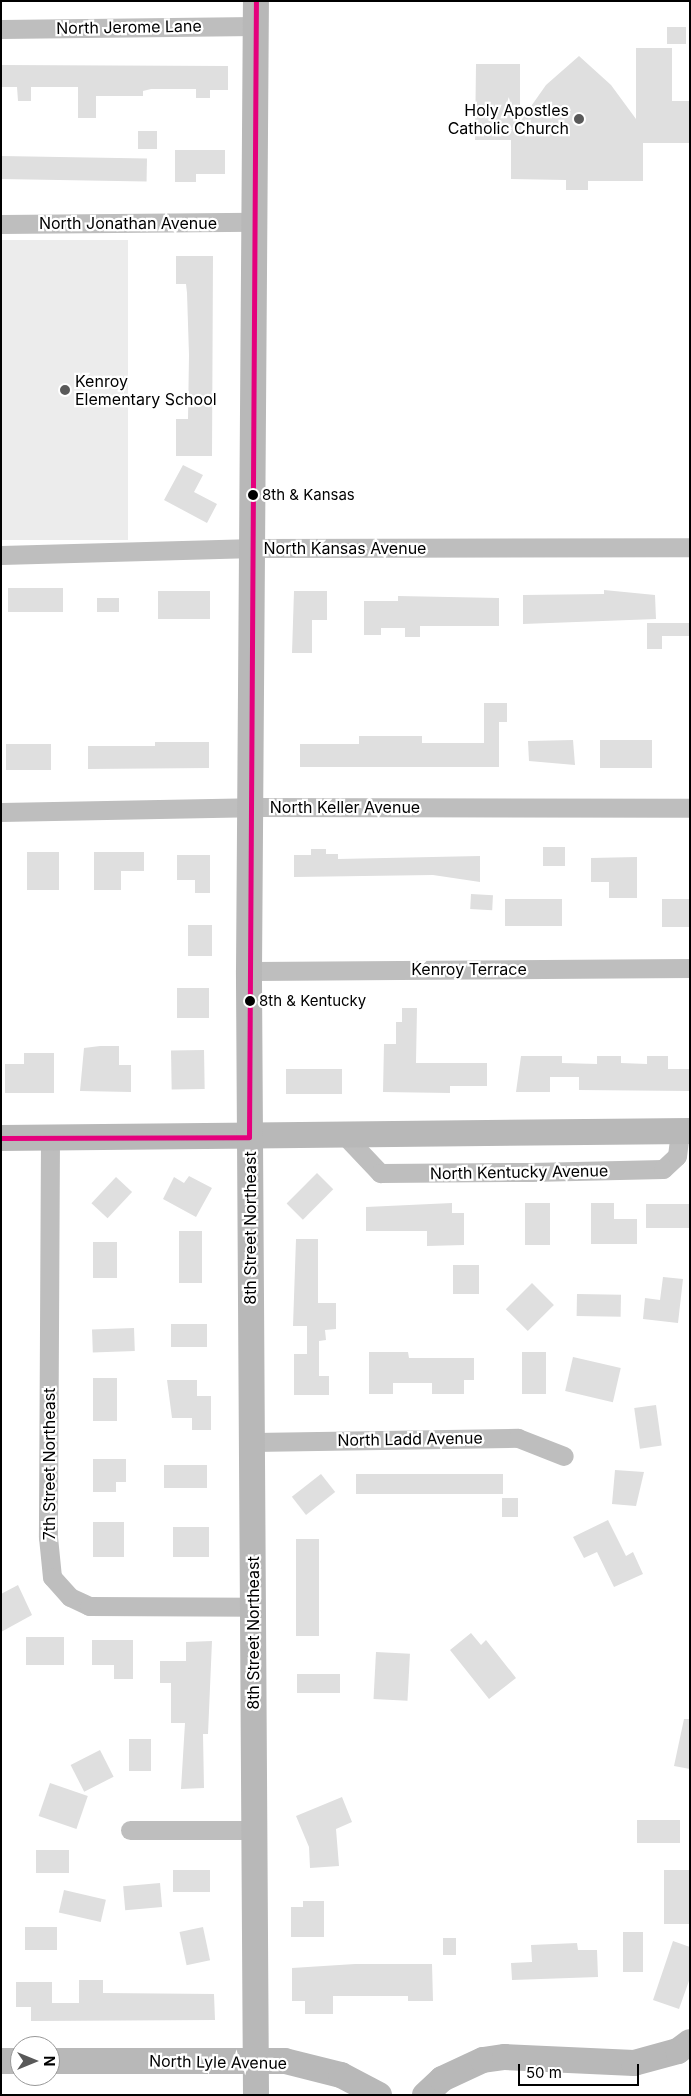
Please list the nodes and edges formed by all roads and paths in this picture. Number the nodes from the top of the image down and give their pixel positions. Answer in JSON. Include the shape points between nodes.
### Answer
{"nodes":[{"id":1,"x":256,"y":14,"type":"edge"},
{"id":2,"x":1,"y":29,"type":"edge"},
{"id":3,"x":256,"y":222,"type":"junction"},
{"id":4,"x":1,"y":224,"type":"edge"},
{"id":5,"x":690,"y":547,"type":"edge"},
{"id":6,"x":255,"y":548,"type":"junction"},
{"id":7,"x":1,"y":555,"type":"edge"},
{"id":8,"x":251,"y":807,"type":"junction"},
{"id":9,"x":690,"y":808,"type":"edge"},
{"id":10,"x":1,"y":812,"type":"edge"},
{"id":11,"x":690,"y":968,"type":"edge"},
{"id":12,"x":249,"y":971,"type":"junction"},
{"id":13,"x":685,"y":1131,"type":"edge"},
{"id":14,"x":249,"y":1137,"type":"junction"},
{"id":15,"x":346,"y":1137,"type":"junction"},
{"id":16,"x":1,"y":1138,"type":"edge"},
{"id":17,"x":50,"y":1138,"type":"junction"},
{"id":18,"x":252,"y":1442,"type":"junction"},
{"id":19,"x":564,"y":1456,"type":"dead end"},
{"id":20,"x":253,"y":1607,"type":"junction"},
{"id":21,"x":130,"y":1830,"type":"dead end"},
{"id":22,"x":255,"y":1830,"type":"junction"},
{"id":23,"x":690,"y":2042,"type":"edge"},
{"id":24,"x":60,"y":2061,"type":"edge"},
{"id":25,"x":256,"y":2061,"type":"junction"},
{"id":26,"x":256,"y":2095,"type":"edge"},
{"id":27,"x":379,"y":2095,"type":"edge"},
{"id":28,"x":425,"y":2095,"type":"edge"}],
"edges":[{"from":1,"to":2,"type":"street","name":"North Jerome Lane"},
{"from":1,"to":3,"type":"street","name":"8th Street Northeast"},
{"from":3,"to":4,"type":"street","name":"North Jonathan Avenue"},
{"from":3,"to":6,"type":"street","name":"8th Street Northeast"},
{"from":5,"to":6,"type":"street","name":"North Kansas Avenue"},
{"from":6,"to":7,"type":"street","name":"North Kansas Avenue"},
{"from":6,"to":8,"type":"street","name":"8th Street Northeast"},
{"from":8,"to":9,"type":"street","name":"North Keller Avenue"},
{"from":8,"to":10,"type":"street","name":"North Keller Avenue"},
{"from":8,"to":12,"type":"street","name":"8th Street Northeast"},
{"from":11,"to":12,"type":"street","name":"Kenroy Terrace"},
{"from":12,"to":14,"type":"street","name":"8th Street Northeast"},
{"from":13,"to":15,"type":"street","name":"North Kentucky Avenue"},
{"from":13,"to":15,"type":"street","name":"North Kentucky Avenue","via":[[677,1156],[663,1169],[532,1172],[380,1174]]},
{"from":14,"to":15,"type":"street","name":"North Kentucky Avenue"},
{"from":14,"to":17,"type":"street","name":"North Kentucky Avenue"},
{"from":14,"to":18,"type":"street","name":"8th Street Northeast"},
{"from":16,"to":17,"type":"street","name":"North Kentucky Avenue"},
{"from":17,"to":20,"type":"street","name":"7th Street Northeast","via":[[48,1537],[52,1576],[70,1597],[89,1606]]},
{"from":18,"to":19,"type":"street","name":"North Ladd Avenue","via":[[518,1438]]},
{"from":18,"to":20,"type":"street","name":"8th Street Northeast"},
{"from":20,"to":22,"type":"street","name":"8th Street Northeast"},
{"from":21,"to":22,"type":"street"},
{"from":22,"to":25,"type":"street","name":"8th Street Northeast"},
{"from":23,"to":28,"type":"street","via":[[665,2055],[634,2063],[505,2057],[483,2060],[442,2079]]},
{"from":24,"to":25,"type":"street","name":"North Lyle Avenue"},
{"from":25,"to":26,"type":"street","name":"8th Street Northeast"},
{"from":25,"to":27,"type":"street","name":"North Lyle Avenue","via":[[309,2066],[340,2075]]}]}
